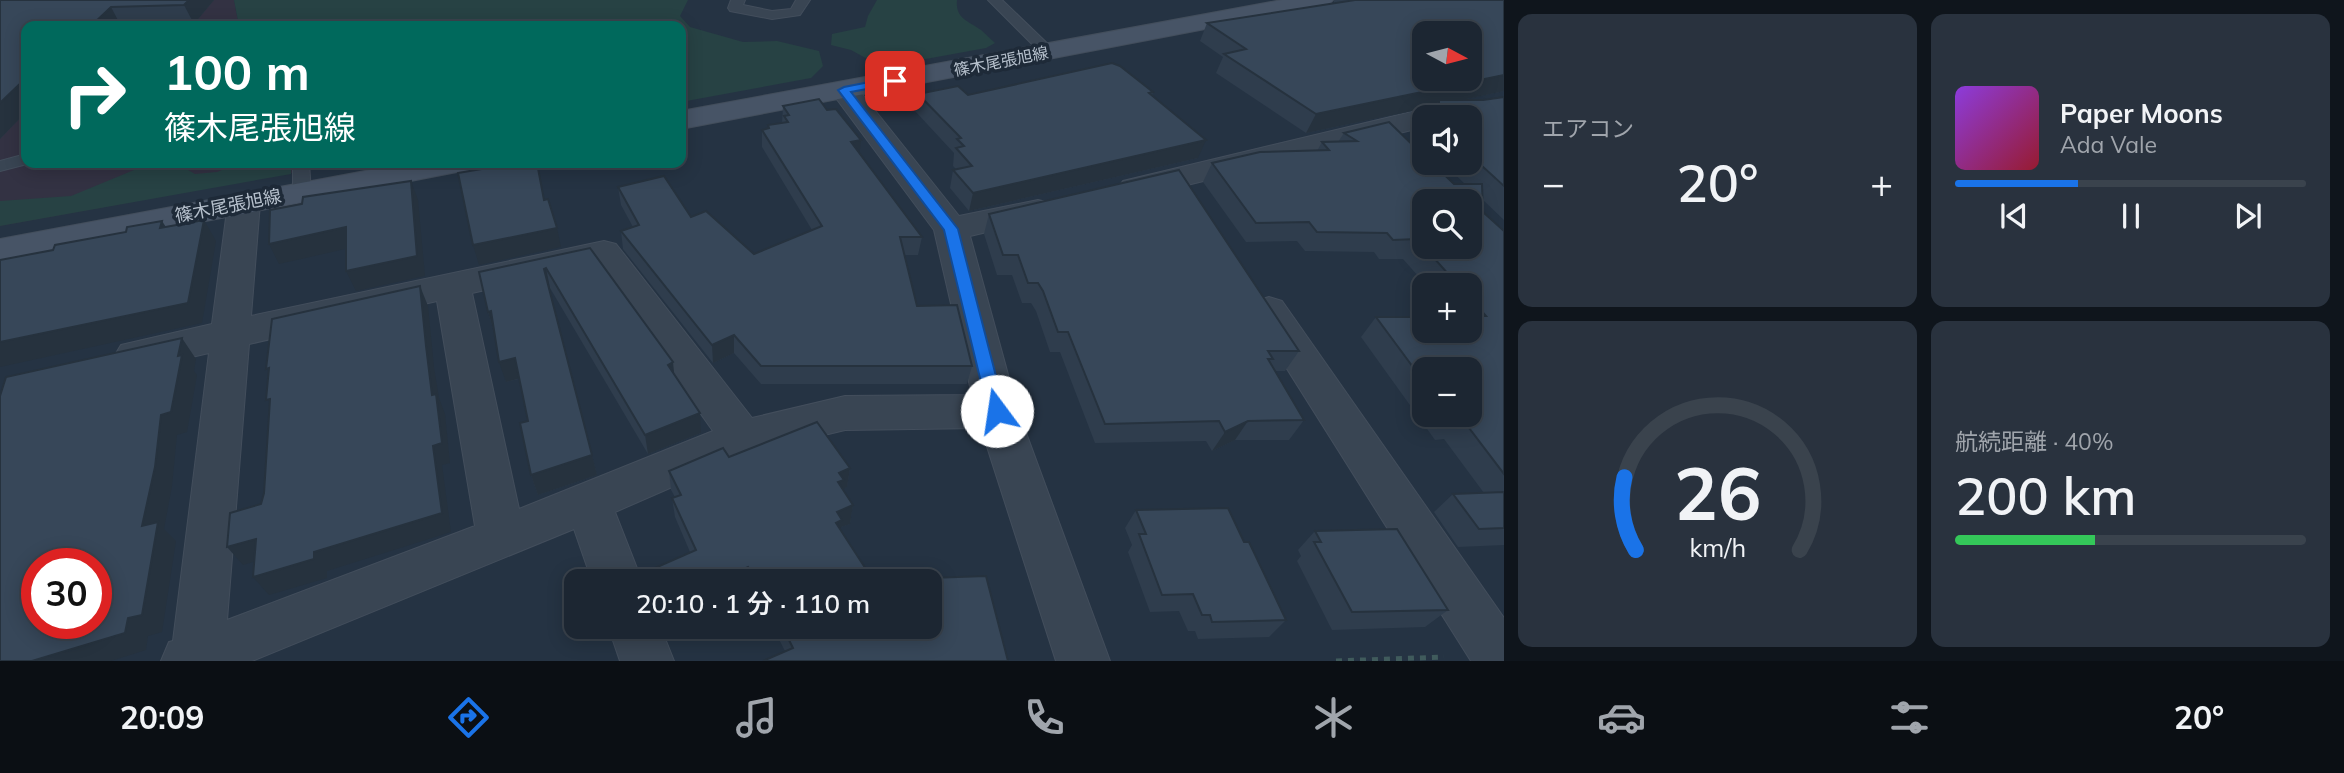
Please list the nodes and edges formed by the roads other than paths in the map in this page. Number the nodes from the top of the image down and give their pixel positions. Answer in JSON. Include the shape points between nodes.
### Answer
{"nodes":[{"id":1,"x":738,"y":0,"type":"edge"},
{"id":2,"x":803,"y":0,"type":"edge"},
{"id":3,"x":995,"y":0,"type":"edge"},
{"id":4,"x":1321,"y":0,"type":"edge"},
{"id":5,"x":1048,"y":52,"type":"junction"},
{"id":6,"x":844,"y":90,"type":"junction"},
{"id":7,"x":686,"y":119,"type":"edge"},
{"id":8,"x":1412,"y":121,"type":"edge"},
{"id":9,"x":1384,"y":127,"type":"junction"},
{"id":10,"x":1412,"y":154,"type":"edge"},
{"id":11,"x":21,"y":160,"type":"edge"},
{"id":12,"x":0,"y":166,"type":"edge"},
{"id":13,"x":402,"y":168,"type":"edge"},
{"id":14,"x":302,"y":177,"type":"edge"},
{"id":15,"x":1181,"y":177,"type":"junction"},
{"id":16,"x":244,"y":203,"type":"junction"},
{"id":17,"x":1203,"y":211,"type":"edge"},
{"id":18,"x":951,"y":229,"type":"junction"},
{"id":19,"x":0,"y":250,"type":"edge"},
{"id":20,"x":1249,"y":280,"type":"edge"},
{"id":21,"x":452,"y":285,"type":"junction"},
{"id":22,"x":230,"y":334,"type":"junction"},
{"id":23,"x":95,"y":364,"type":"edge"},
{"id":24,"x":997,"y":411,"type":"junction"},
{"id":25,"x":742,"y":438,"type":"junction"},
{"id":26,"x":588,"y":503,"type":"junction"},
{"id":27,"x":501,"y":537,"type":"junction"},
{"id":28,"x":613,"y":569,"type":"edge"},
{"id":29,"x":639,"y":639,"type":"edge"},
{"id":30,"x":1501,"y":658,"type":"edge"},
{"id":31,"x":193,"y":659,"type":"edge"},
{"id":32,"x":647,"y":661,"type":"edge"},
{"id":33,"x":1083,"y":661,"type":"edge"}],
"edges":[{"from":1,"to":2,"type":"lane","via":[[735,8],[772,15],[795,12]]},
{"from":3,"to":5,"type":"lane"},
{"from":4,"to":5,"type":"main road","name":"篠木尾張旭線"},
{"from":5,"to":6,"type":"main road","name":"篠木尾張旭線"},
{"from":6,"to":7,"type":"main road","name":"篠木尾張旭線"},
{"from":6,"to":18,"type":"street"},
{"from":8,"to":9,"type":"street"},
{"from":9,"to":10,"type":"street"},
{"from":9,"to":15,"type":"street"},
{"from":11,"to":12,"type":"lane"},
{"from":13,"to":14,"type":"main road","name":"篠木尾張旭線"},
{"from":14,"to":16,"type":"main road","name":"篠木尾張旭線"},
{"from":15,"to":17,"type":"street"},
{"from":15,"to":18,"type":"street"},
{"from":16,"to":19,"type":"main road","name":"篠木尾張旭線"},
{"from":16,"to":22,"type":"street"},
{"from":18,"to":24,"type":"street"},
{"from":20,"to":30,"type":"street"},
{"from":21,"to":22,"type":"street"},
{"from":21,"to":25,"type":"street","via":[[604,252]]},
{"from":21,"to":27,"type":"street"},
{"from":22,"to":23,"type":"street"},
{"from":22,"to":31,"type":"street"},
{"from":24,"to":25,"type":"street","via":[[845,413]]},
{"from":24,"to":33,"type":"street"},
{"from":25,"to":26,"type":"street"},
{"from":26,"to":27,"type":"street"},
{"from":26,"to":28,"type":"street"},
{"from":27,"to":31,"type":"street"},
{"from":29,"to":32,"type":"street"}]}
